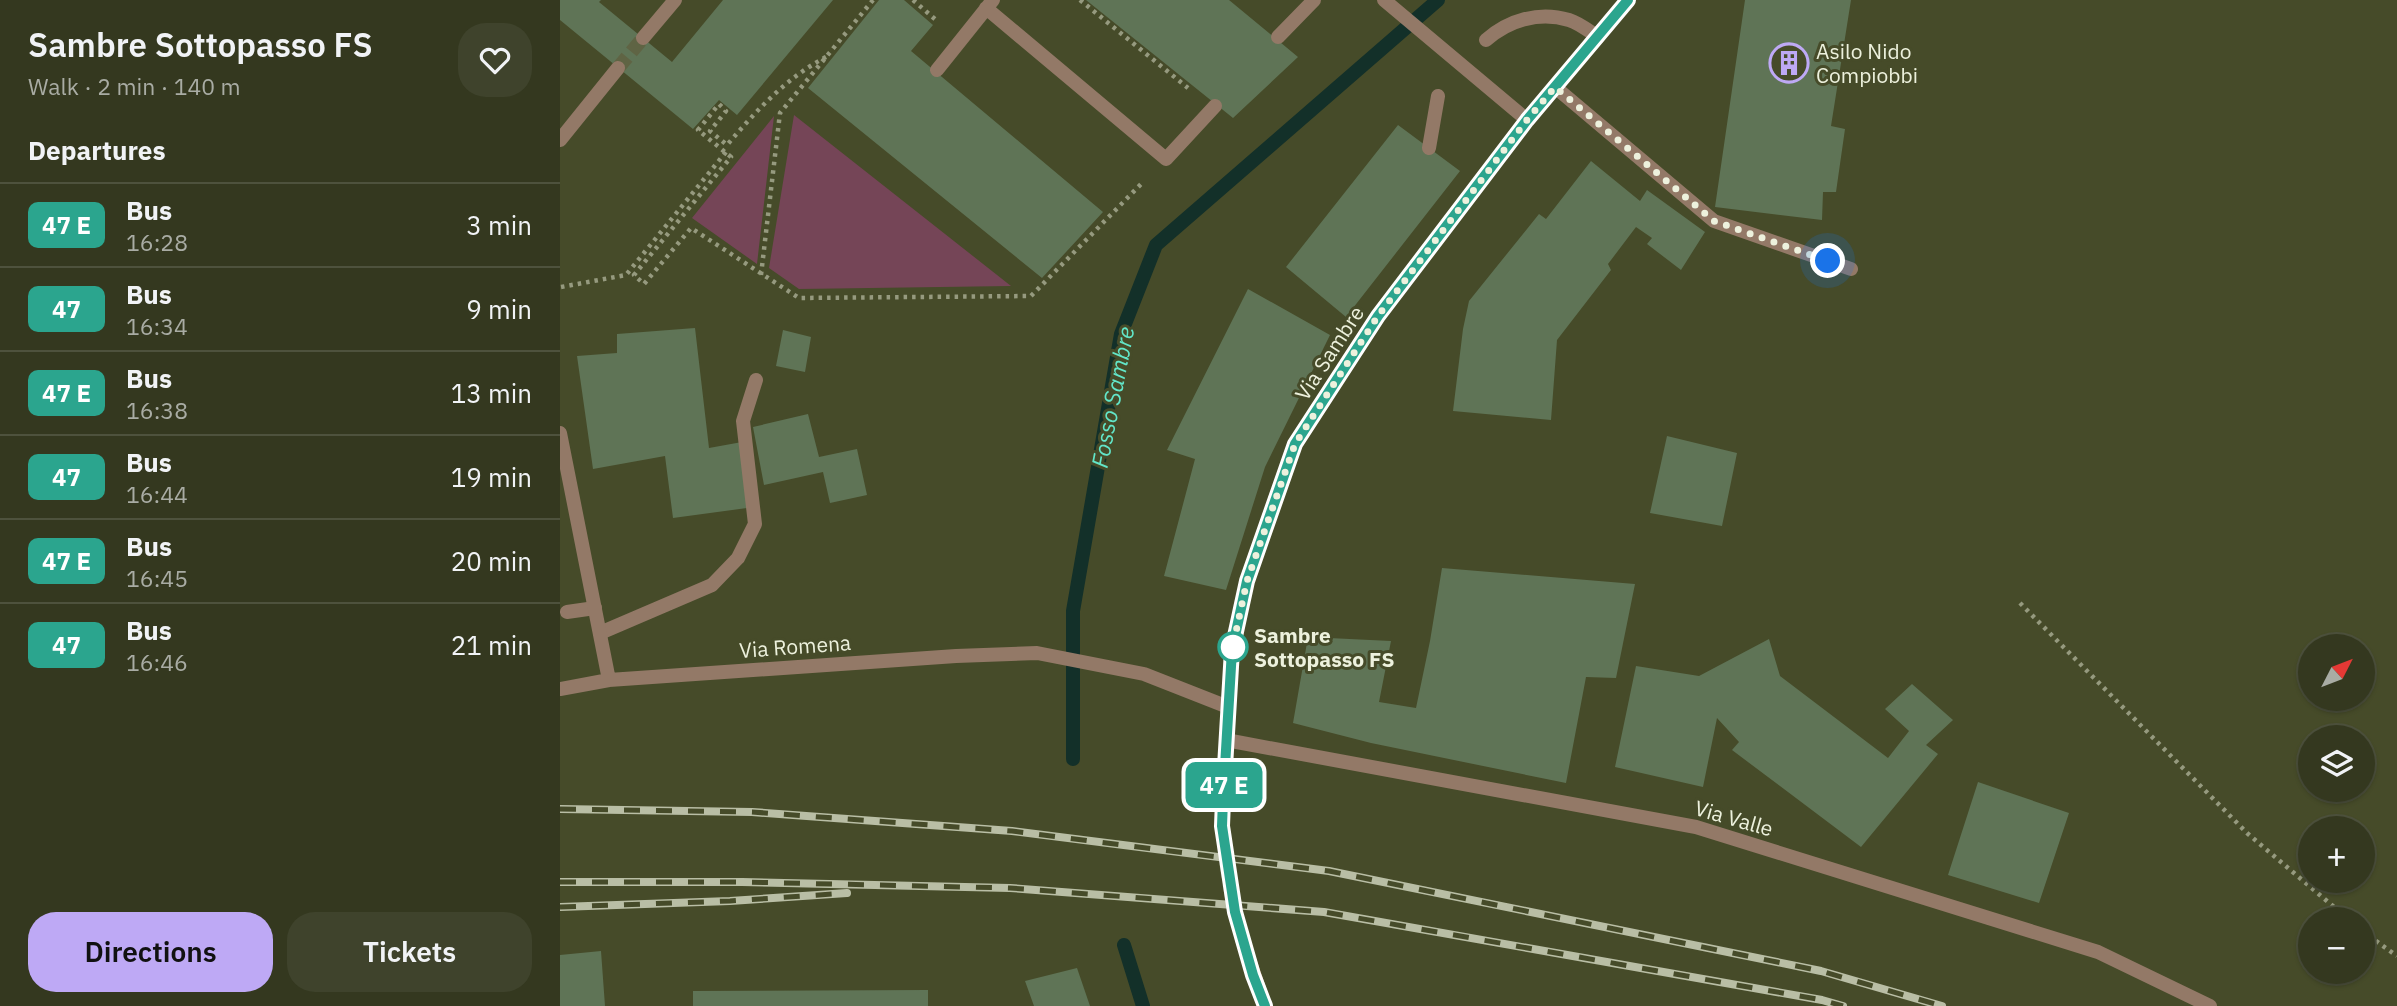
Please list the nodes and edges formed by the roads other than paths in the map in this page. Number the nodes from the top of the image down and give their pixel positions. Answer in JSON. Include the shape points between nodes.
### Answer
{"nodes":[{"id":1,"x":675,"y":0,"type":"edge"},
{"id":2,"x":1314,"y":0,"type":"edge"},
{"id":3,"x":1384,"y":0,"type":"edge"},
{"id":4,"x":1629,"y":0,"type":"edge"},
{"id":5,"x":990,"y":4,"type":"edge"},
{"id":6,"x":1278,"y":37,"type":"dead end"},
{"id":7,"x":1598,"y":37,"type":"junction"},
{"id":8,"x":643,"y":38,"type":"tunnel mouth"},
{"id":9,"x":1486,"y":40,"type":"dead end"},
{"id":10,"x":618,"y":68,"type":"tunnel mouth"},
{"id":11,"x":937,"y":69,"type":"dead end"},
{"id":12,"x":1555,"y":87,"type":"junction"},
{"id":13,"x":1438,"y":96,"type":"dead end"},
{"id":14,"x":1214,"y":107,"type":"road end"},
{"id":15,"x":1527,"y":120,"type":"junction"},
{"id":16,"x":560,"y":140,"type":"edge"},
{"id":17,"x":1429,"y":148,"type":"dead end"},
{"id":18,"x":1851,"y":269,"type":"dead end"},
{"id":19,"x":756,"y":380,"type":"dead end"},
{"id":20,"x":560,"y":433,"type":"edge"},
{"id":21,"x":595,"y":608,"type":"junction"},
{"id":22,"x":566,"y":612,"type":"dead end"},
{"id":23,"x":600,"y":633,"type":"junction"},
{"id":24,"x":609,"y":680,"type":"junction"},
{"id":25,"x":560,"y":689,"type":"edge"},
{"id":26,"x":1228,"y":707,"type":"junction"},
{"id":27,"x":1227,"y":740,"type":"junction"},
{"id":28,"x":1223,"y":800,"type":"tunnel mouth"},
{"id":29,"x":1242,"y":939,"type":"tunnel mouth"},
{"id":30,"x":1265,"y":1006,"type":"edge"},
{"id":31,"x":2210,"y":1006,"type":"edge"}],
"edges":[{"from":1,"to":8,"type":"street"},
{"from":2,"to":6,"type":"street"},
{"from":3,"to":15,"type":"street"},
{"from":4,"to":7,"type":"street","name":"Via Sambre"},
{"from":5,"to":11,"type":"street"},
{"from":5,"to":14,"type":"street","via":[[1166,159]]},
{"from":7,"to":9,"type":"street","via":[[1571,20],[1546,16],[1523,19]]},
{"from":7,"to":12,"type":"street","name":"Via Sambre"},
{"from":10,"to":16,"type":"street"},
{"from":12,"to":15,"type":"street","name":"Via Sambre"},
{"from":12,"to":18,"type":"street","via":[[1714,221]]},
{"from":13,"to":17,"type":"street"},
{"from":15,"to":26,"type":"street","name":"Via Sambre","via":[[1378,316],[1295,444],[1247,581],[1232,650]]},
{"from":19,"to":23,"type":"street","via":[[743,421],[755,524],[738,558],[712,585]]},
{"from":20,"to":21,"type":"street"},
{"from":21,"to":22,"type":"street"},
{"from":21,"to":23,"type":"street"},
{"from":23,"to":24,"type":"street"},
{"from":24,"to":25,"type":"street","name":"Via Romena"},
{"from":24,"to":26,"type":"street","name":"Via Romena","via":[[1037,653],[1144,674]]},
{"from":26,"to":27,"type":"street","name":"Via Sambre"},
{"from":27,"to":28,"type":"street","name":"Via Sambre"},
{"from":27,"to":31,"type":"street","name":"Via Valle","via":[[1696,827],[2098,952]]},
{"from":29,"to":30,"type":"street"}]}
